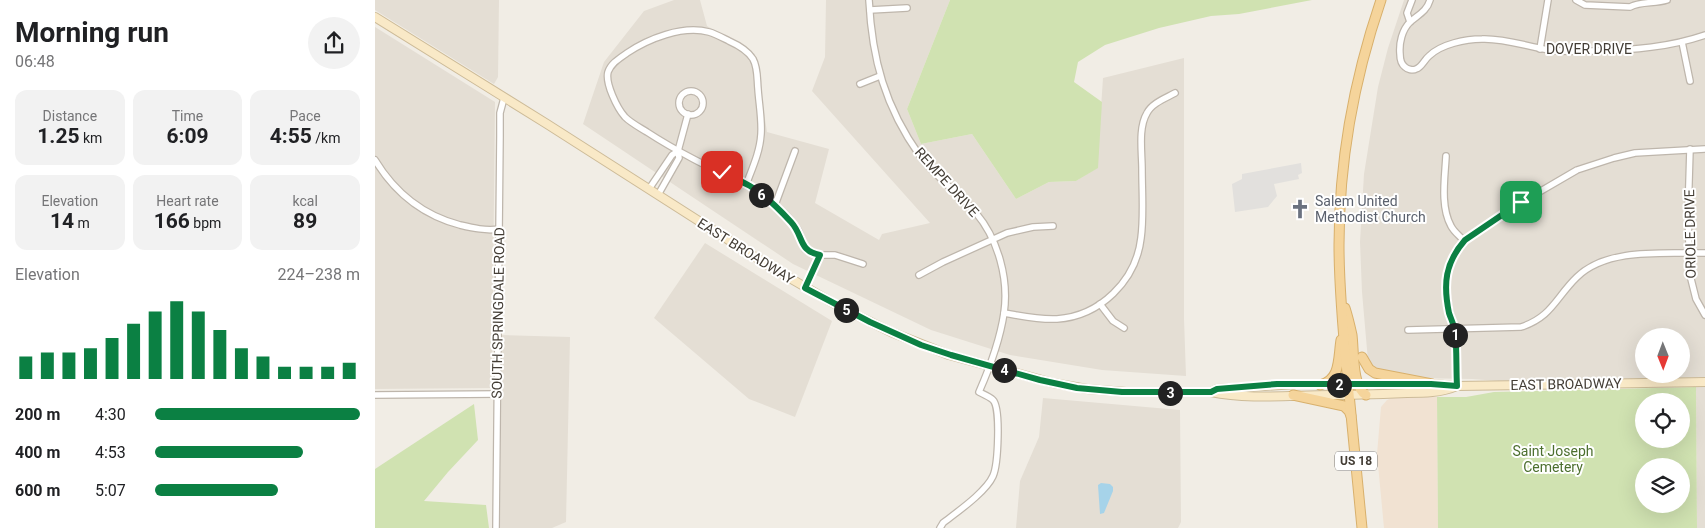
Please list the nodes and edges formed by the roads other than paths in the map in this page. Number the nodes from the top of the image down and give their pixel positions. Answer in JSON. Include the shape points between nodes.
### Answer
{"nodes":[{"id":1,"x":869,"y":0,"type":"edge"},
{"id":2,"x":1381,"y":0,"type":"edge"},
{"id":3,"x":1413,"y":0,"type":"edge"},
{"id":4,"x":1430,"y":0,"type":"edge"},
{"id":5,"x":1547,"y":0,"type":"edge"},
{"id":6,"x":1576,"y":0,"type":"edge"},
{"id":7,"x":1667,"y":0,"type":"edge"},
{"id":8,"x":907,"y":8,"type":"dead end"},
{"id":9,"x":870,"y":10,"type":"junction"},
{"id":10,"x":375,"y":17,"type":"edge"},
{"id":11,"x":1410,"y":22,"type":"junction"},
{"id":12,"x":1705,"y":35,"type":"edge"},
{"id":13,"x":1682,"y":42,"type":"junction"},
{"id":14,"x":1540,"y":49,"type":"junction"},
{"id":15,"x":880,"y":76,"type":"junction"},
{"id":16,"x":1690,"y":81,"type":"dead end"},
{"id":17,"x":860,"y":84,"type":"dead end"},
{"id":18,"x":1175,"y":93,"type":"dead end"},
{"id":19,"x":504,"y":98,"type":"junction"},
{"id":20,"x":688,"y":114,"type":"junction"},
{"id":21,"x":1690,"y":149,"type":"junction"},
{"id":22,"x":1705,"y":149,"type":"edge"},
{"id":23,"x":795,"y":151,"type":"dead end"},
{"id":24,"x":678,"y":152,"type":"junction"},
{"id":25,"x":1446,"y":156,"type":"dead end"},
{"id":26,"x":375,"y":160,"type":"edge"},
{"id":27,"x":746,"y":185,"type":"junction"},
{"id":28,"x":649,"y":189,"type":"junction"},
{"id":29,"x":658,"y":195,"type":"junction"},
{"id":30,"x":775,"y":206,"type":"junction"},
{"id":31,"x":1053,"y":226,"type":"dead end"},
{"id":32,"x":499,"y":229,"type":"junction"},
{"id":33,"x":993,"y":240,"type":"junction"},
{"id":34,"x":1464,"y":241,"type":"junction"},
{"id":35,"x":1705,"y":253,"type":"edge"},
{"id":36,"x":1689,"y":254,"type":"junction"},
{"id":37,"x":820,"y":255,"type":"junction"},
{"id":38,"x":863,"y":264,"type":"dead end"},
{"id":39,"x":919,"y":274,"type":"dead end"},
{"id":40,"x":805,"y":288,"type":"junction"},
{"id":41,"x":1341,"y":294,"type":"junction"},
{"id":42,"x":1100,"y":304,"type":"junction"},
{"id":43,"x":1004,"y":313,"type":"junction"},
{"id":44,"x":1705,"y":315,"type":"edge"},
{"id":45,"x":1343,"y":325,"type":"junction"},
{"id":46,"x":1125,"y":328,"type":"dead end"},
{"id":47,"x":1455,"y":329,"type":"junction"},
{"id":48,"x":1408,"y":330,"type":"dead end"},
{"id":49,"x":1362,"y":357,"type":"dead end"},
{"id":50,"x":990,"y":366,"type":"junction"},
{"id":51,"x":1705,"y":382,"type":"edge"},
{"id":52,"x":1320,"y":384,"type":"junction"},
{"id":53,"x":1431,"y":384,"type":"junction"},
{"id":54,"x":1357,"y":385,"type":"junction"},
{"id":55,"x":1457,"y":386,"type":"junction"},
{"id":56,"x":1211,"y":392,"type":"junction"},
{"id":57,"x":497,"y":394,"type":"junction"},
{"id":58,"x":375,"y":395,"type":"edge"},
{"id":59,"x":1349,"y":395,"type":"junction"},
{"id":60,"x":1367,"y":395,"type":"junction"},
{"id":61,"x":1293,"y":396,"type":"junction"},
{"id":62,"x":1352,"y":418,"type":"junction"},
{"id":63,"x":496,"y":528,"type":"edge"},
{"id":64,"x":940,"y":528,"type":"edge"},
{"id":65,"x":1363,"y":528,"type":"edge"}],
"edges":[{"from":1,"to":9,"type":"street","name":"REMPE DRIVE"},
{"from":2,"to":41,"type":"main road","number":"US 18","via":[[1358,78],[1346,140],[1339,217]]},
{"from":3,"to":11,"type":"street","via":[[1407,13]]},
{"from":4,"to":11,"type":"street","via":[[1420,15]]},
{"from":5,"to":14,"type":"street"},
{"from":6,"to":7,"type":"street","via":[[1585,5],[1630,7]]},
{"from":8,"to":9,"type":"street"},
{"from":9,"to":15,"type":"street","name":"REMPE DRIVE","via":[[874,54]]},
{"from":10,"to":19,"type":"main road","name":"EAST BROADWAY"},
{"from":11,"to":14,"type":"street","name":"DOVER DRIVE","via":[[1402,34],[1399,51],[1404,67],[1411,70],[1416,70],[1444,46],[1483,39]]},
{"from":12,"to":13,"type":"street","name":"DOVER DRIVE"},
{"from":13,"to":14,"type":"street","name":"DOVER DRIVE","via":[[1633,49]]},
{"from":13,"to":16,"type":"street"},
{"from":15,"to":17,"type":"street"},
{"from":15,"to":33,"type":"street","name":"REMPE DRIVE","via":[[897,118],[921,157],[978,214]]},
{"from":18,"to":42,"type":"street","via":[[1154,105],[1144,120],[1139,251],[1125,280]]},
{"from":19,"to":28,"type":"main road","name":"EAST BROADWAY"},
{"from":19,"to":32,"type":"street","name":"SOUTH SPRINGDALE ROAD","via":[[500,113]]},
{"from":20,"to":20,"type":"street","via":[[696,113],[702,106],[701,96],[694,91],[684,93],[680,98],[681,109]]},
{"from":20,"to":24,"type":"street"},
{"from":21,"to":22,"type":"street"},
{"from":21,"to":34,"type":"street","via":[[1635,153],[1577,170],[1521,202]]},
{"from":21,"to":36,"type":"street","name":"ORIOLE DRIVE"},
{"from":23,"to":30,"type":"street"},
{"from":24,"to":27,"type":"street"},
{"from":24,"to":27,"type":"street","via":[[626,118],[611,90],[608,73],[619,59],[651,38],[677,32],[709,32],[745,51],[757,70],[761,134]]},
{"from":24,"to":28,"type":"street","via":[[672,155]]},
{"from":24,"to":29,"type":"street","via":[[679,158]]},
{"from":25,"to":34,"type":"street","via":[[1446,210],[1452,228]]},
{"from":26,"to":32,"type":"street","via":[[392,185],[416,207],[457,224]]},
{"from":27,"to":30,"type":"street"},
{"from":28,"to":29,"type":"main road","name":"EAST BROADWAY"},
{"from":29,"to":40,"type":"main road","name":"EAST BROADWAY"},
{"from":30,"to":37,"type":"street","via":[[797,230],[806,250]]},
{"from":31,"to":33,"type":"street","via":[[1020,229]]},
{"from":32,"to":57,"type":"street","name":"SOUTH SPRINGDALE ROAD"},
{"from":33,"to":39,"type":"street"},
{"from":33,"to":43,"type":"street","name":"REMPE DRIVE","via":[[1003,274]]},
{"from":34,"to":47,"type":"street","via":[[1453,257],[1446,279],[1446,296]]},
{"from":35,"to":36,"type":"street"},
{"from":36,"to":44,"type":"street","name":"ORIOLE DRIVE","via":[[1692,287]]},
{"from":36,"to":47,"type":"street","via":[[1634,255],[1600,262],[1581,273],[1552,308],[1530,324],[1514,328]]},
{"from":37,"to":38,"type":"street","via":[[835,255]]},
{"from":37,"to":40,"type":"street"},
{"from":40,"to":50,"type":"main road","name":"EAST BROADWAY","via":[[895,334],[945,354]]},
{"from":41,"to":45,"type":"main road","number":"US 18"},
{"from":41,"to":54,"type":"main road","via":[[1350,324]]},
{"from":42,"to":43,"type":"street","via":[[1080,314],[1059,319]]},
{"from":42,"to":46,"type":"street","via":[[1113,321]]},
{"from":43,"to":50,"type":"street","name":"REMPE DRIVE"},
{"from":45,"to":52,"type":"main road","via":[[1335,374],[1328,383]]},
{"from":45,"to":54,"type":"main road","number":"US 18"},
{"from":47,"to":48,"type":"street"},
{"from":47,"to":55,"type":"street"},
{"from":49,"to":53,"type":"main road","via":[[1375,373]]},
{"from":50,"to":56,"type":"main road","name":"EAST BROADWAY","via":[[1090,389],[1138,393]]},
{"from":50,"to":64,"type":"street","name":"REMPE DRIVE","via":[[979,392],[993,400],[998,411],[993,475],[981,491]]},
{"from":51,"to":55,"type":"main road","name":"EAST BROADWAY"},
{"from":52,"to":54,"type":"main road","name":"EAST BROADWAY"},
{"from":52,"to":56,"type":"main road","name":"EAST BROADWAY","via":[[1253,386]]},
{"from":53,"to":54,"type":"main road","name":"EAST BROADWAY"},
{"from":53,"to":55,"type":"main road","name":"EAST BROADWAY"},
{"from":54,"to":59,"type":"main road","number":"US 18"},
{"from":54,"to":60,"type":"main road"},
{"from":55,"to":60,"type":"main road","name":"EAST BROADWAY","via":[[1434,392]]},
{"from":56,"to":61,"type":"main road","name":"EAST BROADWAY"},
{"from":57,"to":58,"type":"street"},
{"from":57,"to":63,"type":"street","name":"SOUTH SPRINGDALE ROAD"},
{"from":59,"to":60,"type":"main road","name":"EAST BROADWAY"},
{"from":59,"to":61,"type":"main road","name":"EAST BROADWAY"},
{"from":59,"to":62,"type":"main road","number":"US 18"},
{"from":61,"to":62,"type":"main road","via":[[1344,406]]},
{"from":62,"to":65,"type":"main road","number":"US 18"}]}
